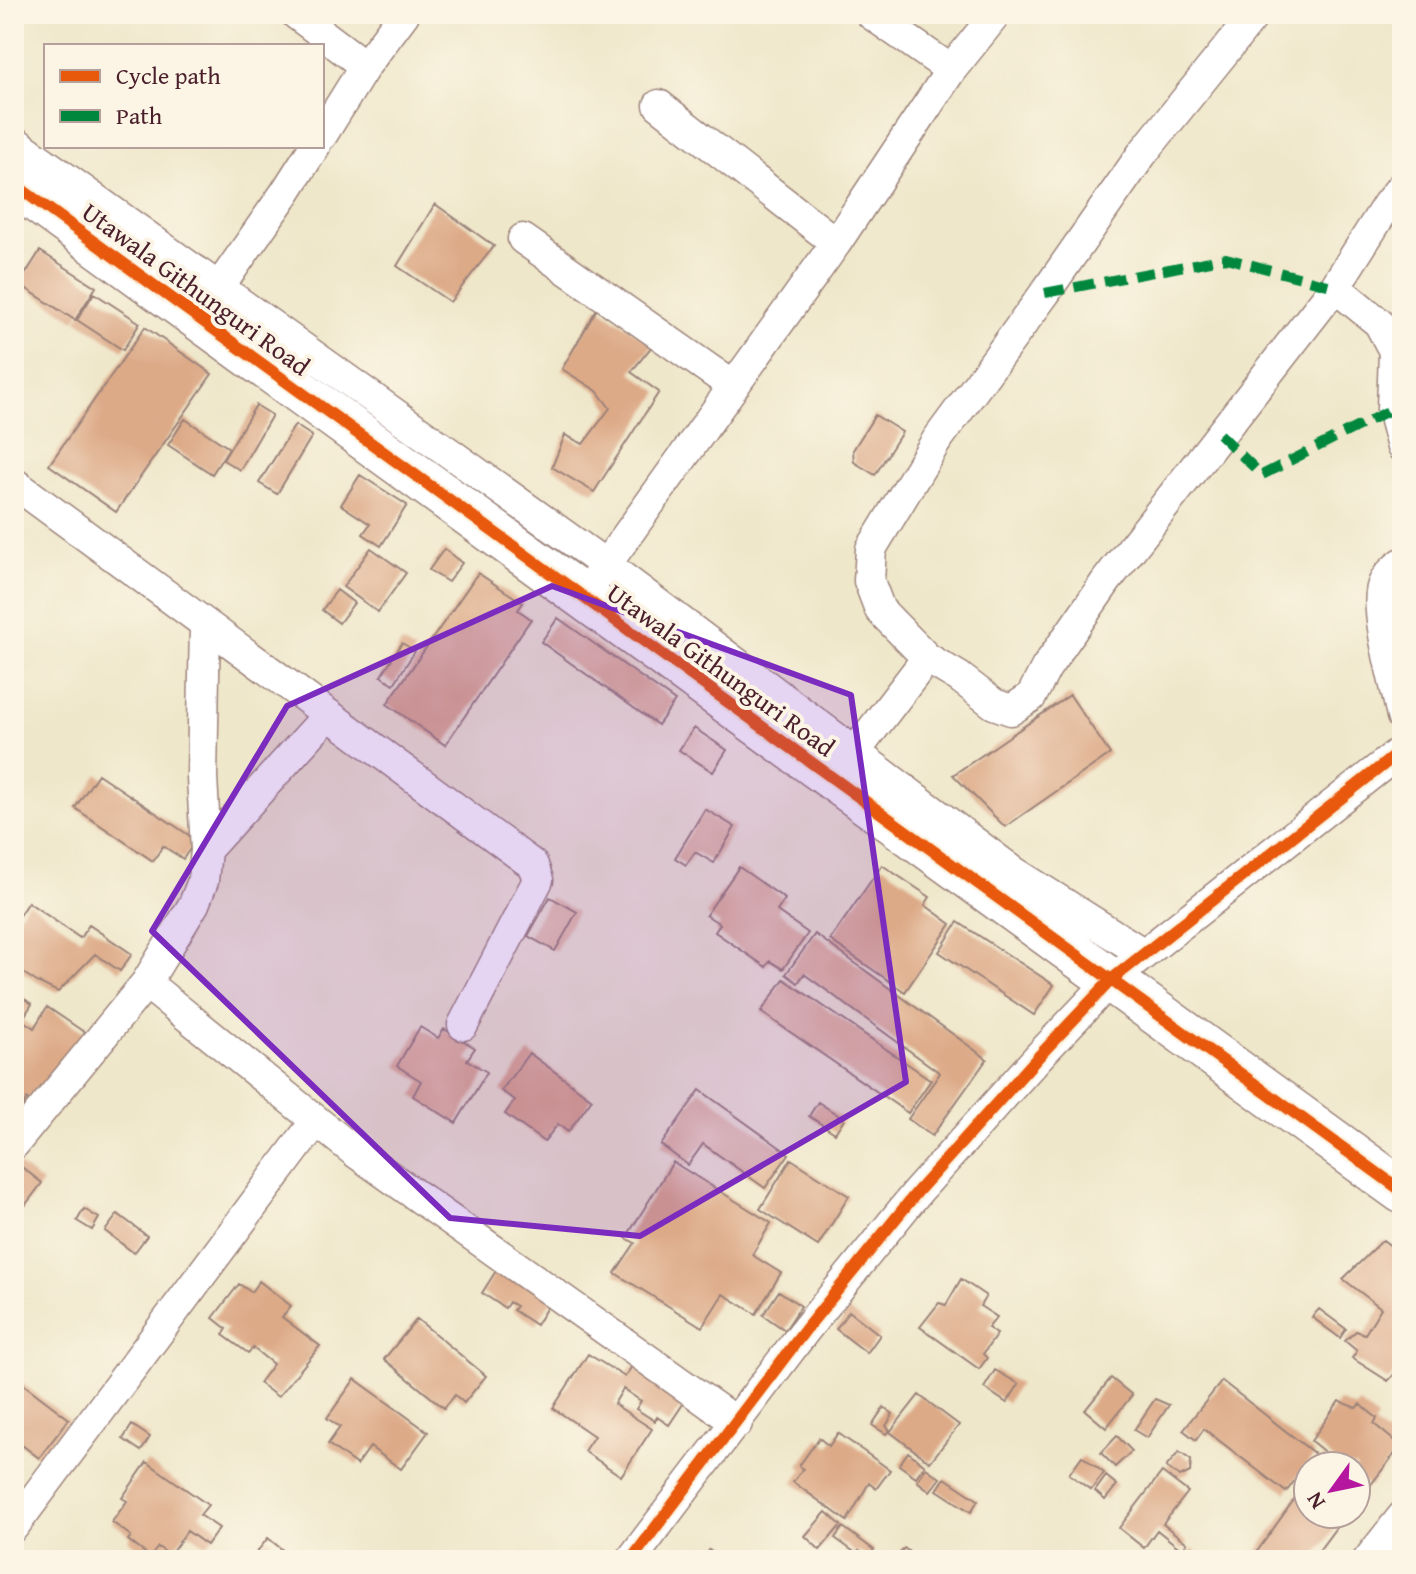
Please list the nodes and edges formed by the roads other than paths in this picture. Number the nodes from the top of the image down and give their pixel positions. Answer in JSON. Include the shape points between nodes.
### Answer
{"nodes":[{"id":1,"x":296,"y":14,"type":"edge"},
{"id":2,"x":404,"y":14,"type":"edge"},
{"id":3,"x":871,"y":14,"type":"edge"},
{"id":4,"x":996,"y":14,"type":"edge"},
{"id":5,"x":1255,"y":14,"type":"edge"},
{"id":6,"x":365,"y":66,"type":"junction"},
{"id":7,"x":951,"y":70,"type":"junction"},
{"id":8,"x":659,"y":105,"type":"dead end"},
{"id":9,"x":324,"y":132,"type":"edge"},
{"id":10,"x":14,"y":141,"type":"edge"},
{"id":11,"x":314,"y":148,"type":"edge"},
{"id":12,"x":14,"y":184,"type":"edge"},
{"id":13,"x":1402,"y":186,"type":"edge"},
{"id":14,"x":523,"y":239,"type":"dead end"},
{"id":15,"x":836,"y":243,"type":"junction"},
{"id":16,"x":1335,"y":287,"type":"junction"},
{"id":17,"x":208,"y":303,"type":"junction"},
{"id":18,"x":733,"y":386,"type":"junction"},
{"id":19,"x":1402,"y":447,"type":"edge"},
{"id":20,"x":14,"y":483,"type":"edge"},
{"id":21,"x":1402,"y":563,"type":"edge"},
{"id":22,"x":594,"y":581,"type":"junction"},
{"id":23,"x":205,"y":624,"type":"junction"},
{"id":24,"x":927,"y":658,"type":"junction"},
{"id":25,"x":328,"y":715,"type":"junction"},
{"id":26,"x":1402,"y":716,"type":"edge"},
{"id":27,"x":1402,"y":750,"type":"edge"},
{"id":28,"x":855,"y":752,"type":"junction"},
{"id":29,"x":206,"y":850,"type":"junction"},
{"id":30,"x":1127,"y":967,"type":"junction"},
{"id":31,"x":146,"y":983,"type":"junction"},
{"id":32,"x":463,"y":1025,"type":"dead end"},
{"id":33,"x":316,"y":1121,"type":"junction"},
{"id":34,"x":14,"y":1144,"type":"edge"},
{"id":35,"x":1402,"y":1191,"type":"edge"},
{"id":36,"x":737,"y":1423,"type":"junction"},
{"id":37,"x":1402,"y":1517,"type":"edge"},
{"id":38,"x":14,"y":1526,"type":"edge"},
{"id":39,"x":631,"y":1560,"type":"edge"},
{"id":40,"x":1368,"y":1560,"type":"edge"}],
"edges":[{"from":1,"to":6,"type":"street"},
{"from":2,"to":6,"type":"street"},
{"from":3,"to":7,"type":"street"},
{"from":4,"to":7,"type":"street"},
{"from":5,"to":24,"type":"street","via":[[1142,154],[937,440],[871,549],[869,581],[880,610]]},
{"from":6,"to":9,"type":"street"},
{"from":7,"to":15,"type":"street"},
{"from":8,"to":15,"type":"street"},
{"from":10,"to":17,"type":"street"},
{"from":11,"to":17,"type":"street"},
{"from":12,"to":17,"type":"street","name":"Utawala Githunguri Road"},
{"from":13,"to":16,"type":"street"},
{"from":14,"to":18,"type":"street"},
{"from":15,"to":18,"type":"street"},
{"from":16,"to":19,"type":"street","via":[[1379,323],[1394,351],[1392,409]]},
{"from":16,"to":24,"type":"street","via":[[1107,580],[1031,697],[1011,710],[994,704]]},
{"from":17,"to":22,"type":"street","name":"Utawala Githunguri Road"},
{"from":18,"to":22,"type":"street"},
{"from":20,"to":23,"type":"street"},
{"from":21,"to":26,"type":"street","via":[[1380,591]]},
{"from":22,"to":28,"type":"street"},
{"from":22,"to":30,"type":"street","name":"Utawala Githunguri Road"},
{"from":23,"to":25,"type":"street"},
{"from":23,"to":29,"type":"street"},
{"from":24,"to":28,"type":"street"},
{"from":25,"to":29,"type":"street"},
{"from":25,"to":32,"type":"street","via":[[538,873]]},
{"from":27,"to":30,"type":"street"},
{"from":28,"to":30,"type":"street","via":[[1014,872]]},
{"from":29,"to":31,"type":"street","via":[[194,904]]},
{"from":30,"to":35,"type":"street","name":"Utawala Githunguri Road"},
{"from":30,"to":36,"type":"street","via":[[918,1191]]},
{"from":31,"to":33,"type":"street"},
{"from":31,"to":34,"type":"street"},
{"from":33,"to":36,"type":"street"},
{"from":33,"to":38,"type":"street"},
{"from":36,"to":39,"type":"street"},
{"from":37,"to":40,"type":"street"}]}
